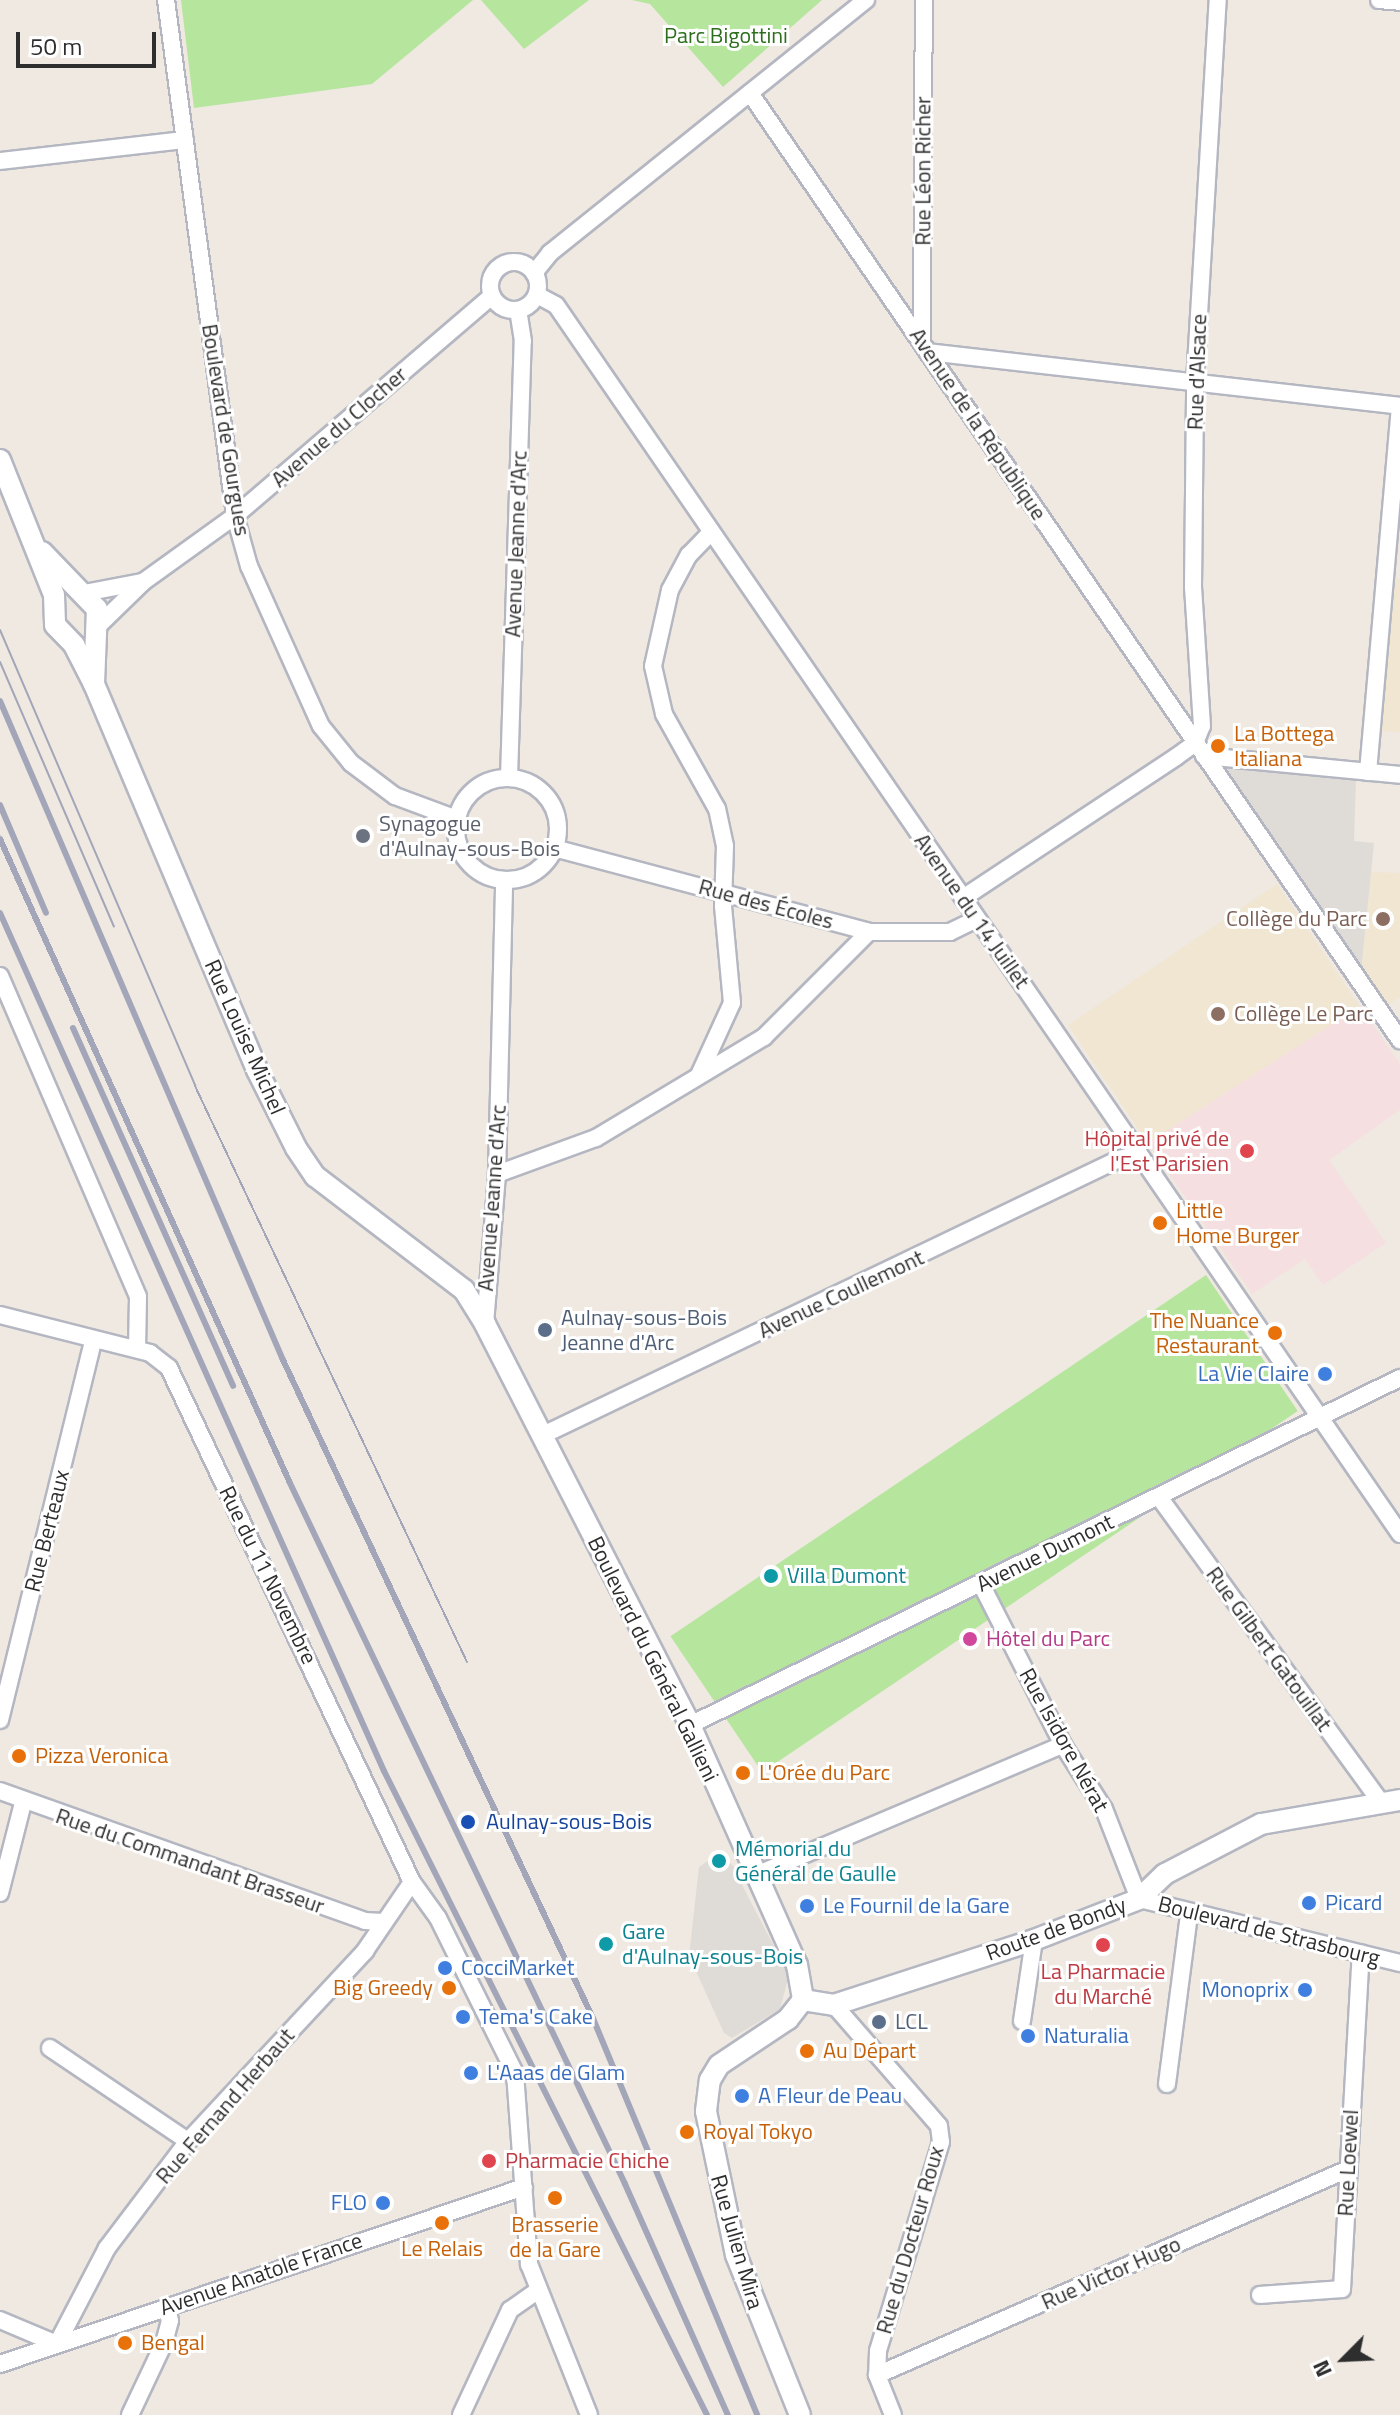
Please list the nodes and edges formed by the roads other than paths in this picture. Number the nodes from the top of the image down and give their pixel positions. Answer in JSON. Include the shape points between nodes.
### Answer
{"nodes":[{"id":1,"x":166,"y":0,"type":"edge"},
{"id":2,"x":866,"y":0,"type":"edge"},
{"id":3,"x":924,"y":0,"type":"edge"},
{"id":4,"x":1218,"y":0,"type":"edge"},
{"id":5,"x":1379,"y":0,"type":"edge"},
{"id":6,"x":1400,"y":2,"type":"edge"},
{"id":7,"x":750,"y":93,"type":"junction"},
{"id":8,"x":185,"y":140,"type":"junction"},
{"id":9,"x":0,"y":161,"type":"edge"},
{"id":10,"x":534,"y":273,"type":"junction"},
{"id":11,"x":537,"y":295,"type":"junction"},
{"id":12,"x":492,"y":296,"type":"junction"},
{"id":13,"x":518,"y":310,"type":"junction"},
{"id":14,"x":925,"y":347,"type":"junction"},
{"id":15,"x":1195,"y":382,"type":"junction"},
{"id":16,"x":1400,"y":407,"type":"edge"},
{"id":17,"x":0,"y":460,"type":"edge"},
{"id":18,"x":235,"y":516,"type":"junction"},
{"id":19,"x":711,"y":532,"type":"junction"},
{"id":20,"x":31,"y":537,"type":"junction"},
{"id":21,"x":143,"y":582,"type":"junction"},
{"id":22,"x":80,"y":590,"type":"junction"},
{"id":23,"x":54,"y":595,"type":"junction"},
{"id":24,"x":97,"y":632,"type":"junction"},
{"id":25,"x":74,"y":645,"type":"junction"},
{"id":26,"x":94,"y":684,"type":"junction"},
{"id":27,"x":1200,"y":749,"type":"junction"},
{"id":28,"x":1368,"y":772,"type":"junction"},
{"id":29,"x":1400,"y":775,"type":"edge"},
{"id":30,"x":509,"y":778,"type":"junction"},
{"id":31,"x":457,"y":819,"type":"junction"},
{"id":32,"x":554,"y":848,"type":"junction"},
{"id":33,"x":504,"y":880,"type":"junction"},
{"id":34,"x":723,"y":891,"type":"junction"},
{"id":35,"x":963,"y":898,"type":"junction"},
{"id":36,"x":977,"y":919,"type":"junction"},
{"id":37,"x":869,"y":932,"type":"junction"},
{"id":38,"x":0,"y":976,"type":"edge"},
{"id":39,"x":1400,"y":1040,"type":"edge"},
{"id":40,"x":699,"y":1075,"type":"junction"},
{"id":41,"x":1139,"y":1154,"type":"junction"},
{"id":42,"x":497,"y":1174,"type":"junction"},
{"id":43,"x":0,"y":1315,"type":"edge"},
{"id":44,"x":485,"y":1324,"type":"junction"},
{"id":45,"x":93,"y":1341,"type":"junction"},
{"id":46,"x":137,"y":1349,"type":"junction"},
{"id":47,"x":1400,"y":1378,"type":"edge"},
{"id":48,"x":1319,"y":1416,"type":"junction"},
{"id":49,"x":543,"y":1435,"type":"junction"},
{"id":50,"x":1159,"y":1497,"type":"junction"},
{"id":51,"x":1400,"y":1534,"type":"edge"},
{"id":52,"x":981,"y":1584,"type":"junction"},
{"id":53,"x":0,"y":1720,"type":"edge"},
{"id":54,"x":690,"y":1725,"type":"junction"},
{"id":55,"x":1063,"y":1745,"type":"junction"},
{"id":56,"x":0,"y":1791,"type":"edge"},
{"id":57,"x":1379,"y":1800,"type":"junction"},
{"id":58,"x":1400,"y":1800,"type":"edge"},
{"id":59,"x":23,"y":1803,"type":"junction"},
{"id":60,"x":756,"y":1875,"type":"junction"},
{"id":61,"x":412,"y":1882,"type":"junction"},
{"id":62,"x":0,"y":1893,"type":"edge"},
{"id":63,"x":1139,"y":1899,"type":"junction"},
{"id":64,"x":1189,"y":1914,"type":"junction"},
{"id":65,"x":383,"y":1922,"type":"junction"},
{"id":66,"x":1034,"y":1940,"type":"junction"},
{"id":67,"x":1361,"y":1954,"type":"junction"},
{"id":68,"x":1400,"y":1963,"type":"edge"},
{"id":69,"x":803,"y":2000,"type":"junction"},
{"id":70,"x":834,"y":2005,"type":"junction"},
{"id":71,"x":1022,"y":2021,"type":"dead end"},
{"id":72,"x":50,"y":2048,"type":"dead end"},
{"id":73,"x":1167,"y":2084,"type":"dead end"},
{"id":74,"x":188,"y":2141,"type":"junction"},
{"id":75,"x":1346,"y":2170,"type":"junction"},
{"id":76,"x":524,"y":2187,"type":"junction"},
{"id":77,"x":539,"y":2290,"type":"junction"},
{"id":78,"x":1260,"y":2295,"type":"dead end"},
{"id":79,"x":167,"y":2307,"type":"junction"},
{"id":80,"x":0,"y":2320,"type":"edge"},
{"id":81,"x":57,"y":2344,"type":"junction"},
{"id":82,"x":0,"y":2364,"type":"edge"},
{"id":83,"x":877,"y":2375,"type":"junction"},
{"id":84,"x":130,"y":2415,"type":"edge"},
{"id":85,"x":461,"y":2415,"type":"edge"},
{"id":86,"x":589,"y":2415,"type":"edge"},
{"id":87,"x":800,"y":2415,"type":"edge"},
{"id":88,"x":893,"y":2415,"type":"edge"}],
"edges":[{"from":1,"to":8,"type":"street","name":"Boulevard de Gourgues"},
{"from":2,"to":7,"type":"street"},
{"from":3,"to":14,"type":"street","name":"Rue Léon Richer"},
{"from":4,"to":15,"type":"street","name":"Rue d'Alsace"},
{"from":5,"to":6,"type":"street"},
{"from":7,"to":10,"type":"street","via":[[550,253]]},
{"from":7,"to":14,"type":"street","name":"Avenue de la République"},
{"from":8,"to":9,"type":"street"},
{"from":8,"to":18,"type":"street","name":"Boulevard de Gourgues"},
{"from":10,"to":11,"type":"street"},
{"from":10,"to":12,"type":"street","via":[[522,263],[506,263],[491,280]]},
{"from":11,"to":13,"type":"street"},
{"from":11,"to":19,"type":"street","name":"Avenue du 14 Juillet","via":[[556,305]]},
{"from":12,"to":13,"type":"street","via":[[503,307]]},
{"from":12,"to":18,"type":"street","name":"Avenue du Clocher"},
{"from":13,"to":30,"type":"street","name":"Avenue Jeanne d'Arc","via":[[523,341]]},
{"from":14,"to":15,"type":"street"},
{"from":14,"to":27,"type":"street","name":"Avenue de la République"},
{"from":15,"to":16,"type":"street"},
{"from":15,"to":27,"type":"street","name":"Rue d'Alsace","via":[[1193,587]]},
{"from":16,"to":28,"type":"street"},
{"from":17,"to":20,"type":"street","name":"Rue Louise Michel"},
{"from":18,"to":21,"type":"street","name":"Avenue du Clocher"},
{"from":18,"to":31,"type":"street","name":"Boulevard de Gourgues","via":[[249,566],[321,726],[351,763],[395,796]]},
{"from":19,"to":34,"type":"street","via":[[689,555],[670,590],[653,666],[664,714],[717,809],[725,846]]},
{"from":19,"to":35,"type":"street","name":"Avenue du 14 Juillet"},
{"from":20,"to":22,"type":"street","name":"Rue Louise Michel"},
{"from":20,"to":23,"type":"street","name":"Rue Louise Michel"},
{"from":21,"to":22,"type":"street","name":"Avenue du Clocher"},
{"from":21,"to":24,"type":"street","name":"Avenue du Clocher"},
{"from":22,"to":23,"type":"street"},
{"from":22,"to":24,"type":"street","name":"Rue Louise Michel","via":[[95,605]]},
{"from":23,"to":25,"type":"street","name":"Rue Louise Michel","via":[[55,625]]},
{"from":24,"to":25,"type":"street"},
{"from":24,"to":26,"type":"street","name":"Rue Louise Michel"},
{"from":25,"to":26,"type":"street","name":"Rue Louise Michel"},
{"from":26,"to":44,"type":"street","name":"Rue Louise Michel","via":[[257,1070],[302,1161],[343,1199],[444,1272],[464,1290]]},
{"from":27,"to":28,"type":"street"},
{"from":27,"to":35,"type":"street"},
{"from":27,"to":39,"type":"street","name":"Avenue de la République"},
{"from":28,"to":29,"type":"street"},
{"from":30,"to":31,"type":"street","via":[[481,785]]},
{"from":30,"to":32,"type":"street","via":[[532,785],[550,801],[557,824]]},
{"from":31,"to":33,"type":"street","via":[[457,836],[473,866]]},
{"from":32,"to":33,"type":"street","via":[[534,872]]},
{"from":32,"to":34,"type":"street","name":"Rue des Écoles"},
{"from":33,"to":42,"type":"street","name":"Avenue Jeanne d'Arc"},
{"from":34,"to":37,"type":"street","name":"Rue des Écoles"},
{"from":34,"to":40,"type":"street","via":[[732,1003]]},
{"from":35,"to":36,"type":"street","name":"Avenue du 14 Juillet"},
{"from":36,"to":37,"type":"street","name":"Rue des Écoles","via":[[950,932]]},
{"from":36,"to":41,"type":"street","name":"Avenue du 14 Juillet"},
{"from":37,"to":40,"type":"street","via":[[764,1037]]},
{"from":38,"to":46,"type":"street","via":[[138,1297]]},
{"from":40,"to":42,"type":"street","via":[[657,1106],[596,1138]]},
{"from":41,"to":48,"type":"street","name":"Avenue du 14 Juillet"},
{"from":41,"to":49,"type":"street","name":"Avenue Coullemont","via":[[1119,1159]]},
{"from":42,"to":44,"type":"street","name":"Avenue Jeanne d'Arc"},
{"from":43,"to":45,"type":"street"},
{"from":44,"to":49,"type":"street","name":"Boulevard du Général Gallieni"},
{"from":45,"to":46,"type":"street"},
{"from":45,"to":53,"type":"street","name":"Rue Berteaux"},
{"from":46,"to":61,"type":"street","name":"Rue du 11 Novembre","via":[[169,1368]]},
{"from":47,"to":48,"type":"street","name":"Avenue Dumont"},
{"from":48,"to":50,"type":"street","name":"Avenue Dumont"},
{"from":48,"to":51,"type":"street","name":"Avenue du 14 Juillet"},
{"from":49,"to":54,"type":"street","name":"Boulevard du Général Gallieni"},
{"from":50,"to":52,"type":"street","name":"Avenue Dumont"},
{"from":50,"to":57,"type":"street","name":"Rue Gilbert Gatouillat"},
{"from":52,"to":54,"type":"street","name":"Avenue Dumont"},
{"from":52,"to":55,"type":"street","name":"Rue Isidore Nérat"},
{"from":54,"to":60,"type":"street","name":"Boulevard du Général Gallieni"},
{"from":55,"to":60,"type":"street"},
{"from":55,"to":63,"type":"street","name":"Rue Isidore Nérat","via":[[1104,1809]]},
{"from":56,"to":59,"type":"street","name":"Rue du Commandant Brasseur"},
{"from":57,"to":58,"type":"street","name":"Route de Bondy"},
{"from":57,"to":63,"type":"street","name":"Route de Bondy","via":[[1261,1824],[1165,1874]]},
{"from":59,"to":62,"type":"street"},
{"from":59,"to":65,"type":"street","name":"Rue du Commandant Brasseur","via":[[365,1921]]},
{"from":60,"to":69,"type":"street","name":"Boulevard du Général Gallieni","via":[[797,1965]]},
{"from":61,"to":65,"type":"street","name":"Rue Fernand Herbaut"},
{"from":61,"to":76,"type":"street","name":"Rue du 11 Novembre","via":[[438,1918],[515,2073]]},
{"from":63,"to":64,"type":"street","name":"Boulevard de Strasbourg"},
{"from":63,"to":66,"type":"street","name":"Route de Bondy"},
{"from":64,"to":67,"type":"street","name":"Boulevard de Strasbourg"},
{"from":64,"to":73,"type":"street"},
{"from":65,"to":74,"type":"street","name":"Rue Fernand Herbaut","via":[[365,1951]]},
{"from":66,"to":70,"type":"street","name":"Route de Bondy"},
{"from":66,"to":71,"type":"street"},
{"from":67,"to":68,"type":"street","name":"Boulevard de Strasbourg"},
{"from":67,"to":75,"type":"street","name":"Rue Loewel"},
{"from":69,"to":70,"type":"street","name":"Route de Bondy"},
{"from":69,"to":87,"type":"street","name":"Rue Julien Mira","via":[[788,2019],[719,2065],[710,2080],[706,2111],[736,2255]]},
{"from":70,"to":83,"type":"street","name":"Rue du Docteur Roux","via":[[939,2126],[941,2142],[878,2351]]},
{"from":72,"to":74,"type":"street"},
{"from":74,"to":81,"type":"street","name":"Rue Fernand Herbaut","via":[[107,2248]]},
{"from":75,"to":78,"type":"street","name":"Rue Loewel","via":[[1342,2289]]},
{"from":75,"to":83,"type":"street","name":"Rue Victor Hugo"},
{"from":76,"to":77,"type":"street","name":"Rue du 11 Novembre","via":[[527,2254]]},
{"from":76,"to":79,"type":"street","name":"Avenue Anatole France"},
{"from":77,"to":85,"type":"street","via":[[510,2310]]},
{"from":77,"to":86,"type":"street","name":"Rue du 11 Novembre"},
{"from":79,"to":81,"type":"street","name":"Avenue Anatole France"},
{"from":79,"to":84,"type":"street","via":[[170,2321],[164,2343]]},
{"from":80,"to":81,"type":"street"},
{"from":81,"to":82,"type":"street","name":"Avenue Anatole France"},
{"from":83,"to":88,"type":"street","name":"Rue du Docteur Roux"}]}
